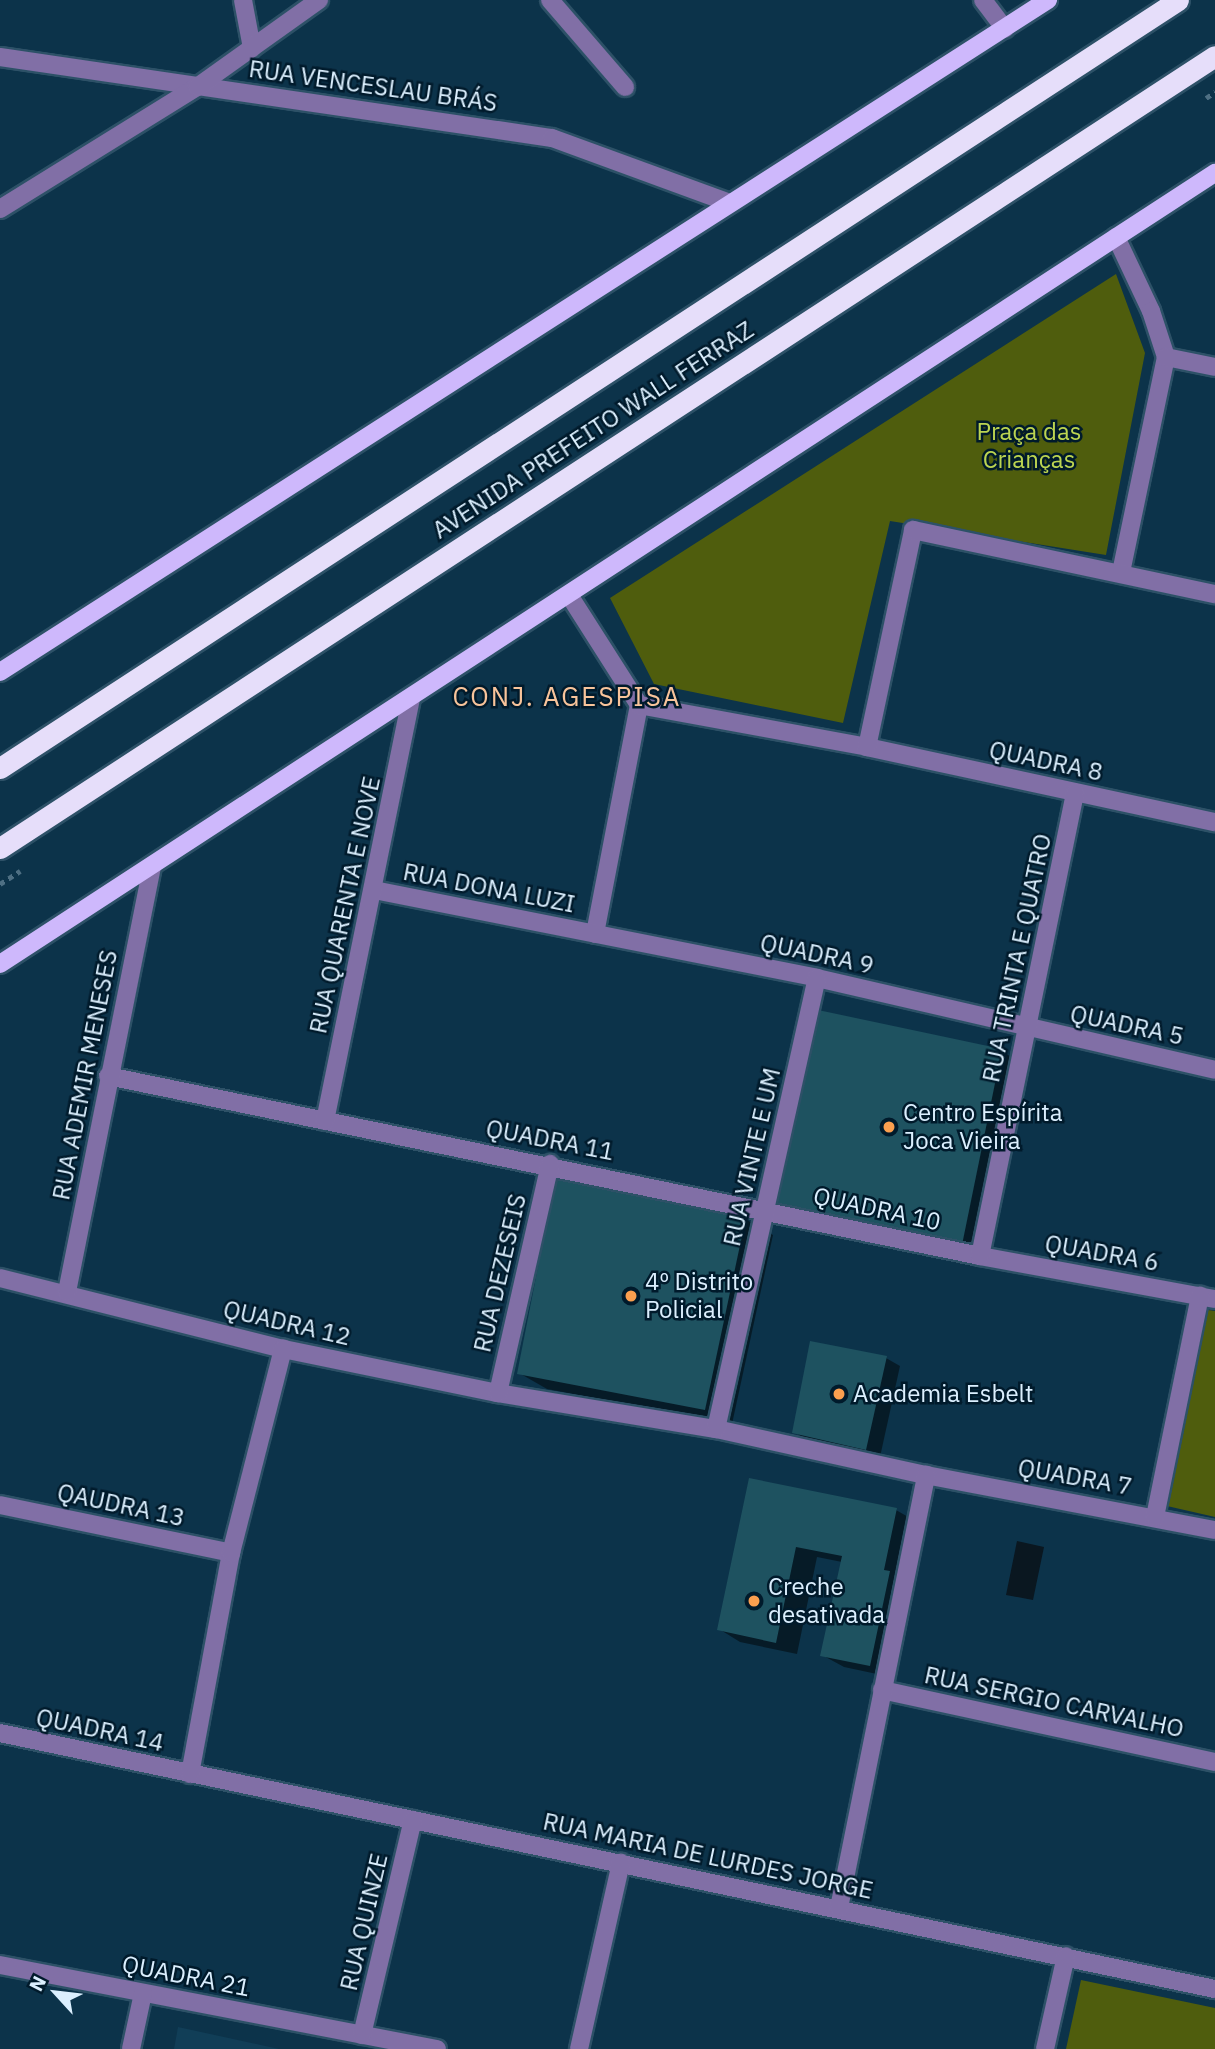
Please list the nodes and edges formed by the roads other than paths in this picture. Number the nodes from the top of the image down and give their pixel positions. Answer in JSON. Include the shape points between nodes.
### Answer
{"nodes":[{"id":1,"x":243,"y":0,"type":"edge"},
{"id":2,"x":319,"y":0,"type":"edge"},
{"id":3,"x":550,"y":0,"type":"edge"},
{"id":4,"x":983,"y":0,"type":"edge"},
{"id":5,"x":1048,"y":0,"type":"edge"},
{"id":6,"x":1178,"y":0,"type":"edge"},
{"id":7,"x":1005,"y":29,"type":"junction"},
{"id":8,"x":252,"y":48,"type":"junction"},
{"id":9,"x":1215,"y":56,"type":"edge"},
{"id":10,"x":0,"y":57,"type":"edge"},
{"id":11,"x":197,"y":86,"type":"junction"},
{"id":12,"x":625,"y":87,"type":"dead end"},
{"id":13,"x":1215,"y":173,"type":"edge"},
{"id":14,"x":730,"y":203,"type":"junction"},
{"id":15,"x":0,"y":209,"type":"edge"},
{"id":16,"x":1116,"y":237,"type":"junction"},
{"id":17,"x":1166,"y":357,"type":"junction"},
{"id":18,"x":1215,"y":367,"type":"edge"},
{"id":19,"x":1121,"y":572,"type":"junction"},
{"id":20,"x":1215,"y":594,"type":"edge"},
{"id":21,"x":569,"y":595,"type":"junction"},
{"id":22,"x":0,"y":672,"type":"edge"},
{"id":23,"x":411,"y":699,"type":"junction"},
{"id":24,"x":639,"y":705,"type":"junction"},
{"id":25,"x":867,"y":747,"type":"junction"},
{"id":26,"x":0,"y":768,"type":"edge"},
{"id":27,"x":1075,"y":793,"type":"junction"},
{"id":28,"x":1215,"y":822,"type":"edge"},
{"id":29,"x":0,"y":848,"type":"edge"},
{"id":30,"x":152,"y":868,"type":"junction"},
{"id":31,"x":374,"y":890,"type":"junction"},
{"id":32,"x":595,"y":934,"type":"junction"},
{"id":33,"x":0,"y":964,"type":"edge"},
{"id":34,"x":817,"y":978,"type":"junction"},
{"id":35,"x":1028,"y":1028,"type":"junction"},
{"id":36,"x":1215,"y":1070,"type":"edge"},
{"id":37,"x":108,"y":1076,"type":"junction"},
{"id":38,"x":325,"y":1121,"type":"junction"},
{"id":39,"x":550,"y":1164,"type":"junction"},
{"id":40,"x":764,"y":1211,"type":"junction"},
{"id":41,"x":979,"y":1256,"type":"junction"},
{"id":42,"x":0,"y":1278,"type":"edge"},
{"id":43,"x":67,"y":1292,"type":"junction"},
{"id":44,"x":1208,"y":1298,"type":"edge"},
{"id":45,"x":283,"y":1349,"type":"junction"},
{"id":46,"x":498,"y":1393,"type":"junction"},
{"id":47,"x":716,"y":1429,"type":"junction"},
{"id":48,"x":926,"y":1475,"type":"junction"},
{"id":49,"x":0,"y":1505,"type":"edge"},
{"id":50,"x":1155,"y":1517,"type":"junction"},
{"id":51,"x":1215,"y":1530,"type":"edge"},
{"id":52,"x":231,"y":1553,"type":"junction"},
{"id":53,"x":882,"y":1690,"type":"junction"},
{"id":54,"x":0,"y":1733,"type":"edge"},
{"id":55,"x":1215,"y":1762,"type":"edge"},
{"id":56,"x":190,"y":1774,"type":"junction"},
{"id":57,"x":413,"y":1820,"type":"junction"},
{"id":58,"x":621,"y":1863,"type":"junction"},
{"id":59,"x":839,"y":1908,"type":"junction"},
{"id":60,"x":1066,"y":1956,"type":"junction"},
{"id":61,"x":0,"y":1965,"type":"edge"},
{"id":62,"x":1215,"y":1989,"type":"edge"},
{"id":63,"x":143,"y":1993,"type":"junction"},
{"id":64,"x":362,"y":2035,"type":"junction"},
{"id":65,"x":131,"y":2049,"type":"edge"},
{"id":66,"x":437,"y":2049,"type":"edge"},
{"id":67,"x":579,"y":2049,"type":"edge"},
{"id":68,"x":1045,"y":2049,"type":"edge"}],
"edges":[{"from":1,"to":8,"type":"street"},
{"from":2,"to":8,"type":"street"},
{"from":3,"to":12,"type":"street"},
{"from":4,"to":7,"type":"street"},
{"from":5,"to":7,"type":"main road"},
{"from":6,"to":26,"type":"highway","name":"AVENIDA PREFEITO WALL FERRAZ"},
{"from":7,"to":14,"type":"main road"},
{"from":8,"to":11,"type":"street"},
{"from":9,"to":29,"type":"highway","name":"AVENIDA PREFEITO WALL FERRAZ"},
{"from":10,"to":11,"type":"street","name":"RUA VENCESLAU BRÁS"},
{"from":11,"to":14,"type":"street","name":"RUA VENCESLAU BRÁS","via":[[552,138]]},
{"from":11,"to":15,"type":"street"},
{"from":13,"to":16,"type":"main road"},
{"from":14,"to":22,"type":"main road"},
{"from":16,"to":17,"type":"street"},
{"from":16,"to":21,"type":"main road"},
{"from":17,"to":18,"type":"street"},
{"from":17,"to":19,"type":"street"},
{"from":19,"to":20,"type":"street"},
{"from":19,"to":25,"type":"street","via":[[913,530]]},
{"from":21,"to":23,"type":"main road"},
{"from":21,"to":24,"type":"street"},
{"from":23,"to":30,"type":"main road"},
{"from":23,"to":31,"type":"street","name":"RUA QUARENTA E NOVE"},
{"from":24,"to":25,"type":"street","name":"QUADRA 8"},
{"from":24,"to":32,"type":"street"},
{"from":25,"to":27,"type":"street","name":"QUADRA 8"},
{"from":27,"to":28,"type":"street","name":"QUADRA 8"},
{"from":27,"to":35,"type":"street","name":"RUA TRINTA E QUATRO"},
{"from":30,"to":33,"type":"main road"},
{"from":30,"to":37,"type":"street","name":"RUA ADEMIR MENESES"},
{"from":31,"to":32,"type":"street","name":"RUA DONA LUZI"},
{"from":31,"to":38,"type":"street","name":"RUA QUARENTA E NOVE"},
{"from":32,"to":34,"type":"street","name":"QUADRA 9"},
{"from":34,"to":35,"type":"street","name":"QUADRA 9"},
{"from":34,"to":40,"type":"street","name":"RUA VINTE E UM"},
{"from":35,"to":36,"type":"street","name":"QUADRA 5"},
{"from":35,"to":41,"type":"street","name":"RUA TRINTA E QUATRO"},
{"from":37,"to":38,"type":"street","name":"QUADRA 11"},
{"from":37,"to":43,"type":"street","name":"RUA ADEMIR MENESES"},
{"from":38,"to":39,"type":"street","name":"QUADRA 11"},
{"from":39,"to":40,"type":"street","name":"QUADRA 11"},
{"from":39,"to":46,"type":"street","name":"RUA DEZESEIS"},
{"from":40,"to":41,"type":"street","name":"QUADRA 10"},
{"from":40,"to":47,"type":"street","name":"RUA VINTE E UM"},
{"from":41,"to":44,"type":"street","name":"QUADRA 6"},
{"from":42,"to":43,"type":"street","name":"QUADRA 12"},
{"from":43,"to":45,"type":"street","name":"QUADRA 12"},
{"from":44,"to":50,"type":"street"},
{"from":45,"to":46,"type":"street","name":"QUADRA 12"},
{"from":45,"to":52,"type":"street"},
{"from":46,"to":47,"type":"street","name":"QUADRA 12"},
{"from":47,"to":48,"type":"street"},
{"from":48,"to":50,"type":"street","name":"QUADRA 7"},
{"from":48,"to":53,"type":"street"},
{"from":49,"to":52,"type":"street","name":"QAUDRA 13"},
{"from":50,"to":51,"type":"street","name":"QUADRA 7"},
{"from":52,"to":56,"type":"street"},
{"from":53,"to":55,"type":"street","name":"RUA SERGIO CARVALHO"},
{"from":53,"to":59,"type":"street"},
{"from":54,"to":56,"type":"street","name":"QUADRA 14"},
{"from":56,"to":57,"type":"street","name":"RUA MARIA DE LURDES JORGE"},
{"from":57,"to":58,"type":"street","name":"RUA MARIA DE LURDES JORGE"},
{"from":57,"to":64,"type":"street","name":"RUA QUINZE"},
{"from":58,"to":59,"type":"street","name":"RUA MARIA DE LURDES JORGE"},
{"from":58,"to":67,"type":"street"},
{"from":59,"to":60,"type":"street","name":"RUA MARIA DE LURDES JORGE"},
{"from":60,"to":62,"type":"street","name":"RUA MARIA DE LURDES JORGE"},
{"from":60,"to":68,"type":"street"},
{"from":61,"to":63,"type":"street","name":"QUADRA 21"},
{"from":63,"to":64,"type":"street","name":"QUADRA 21"},
{"from":63,"to":65,"type":"street"},
{"from":64,"to":66,"type":"street","name":"QUADRA 21"}]}
